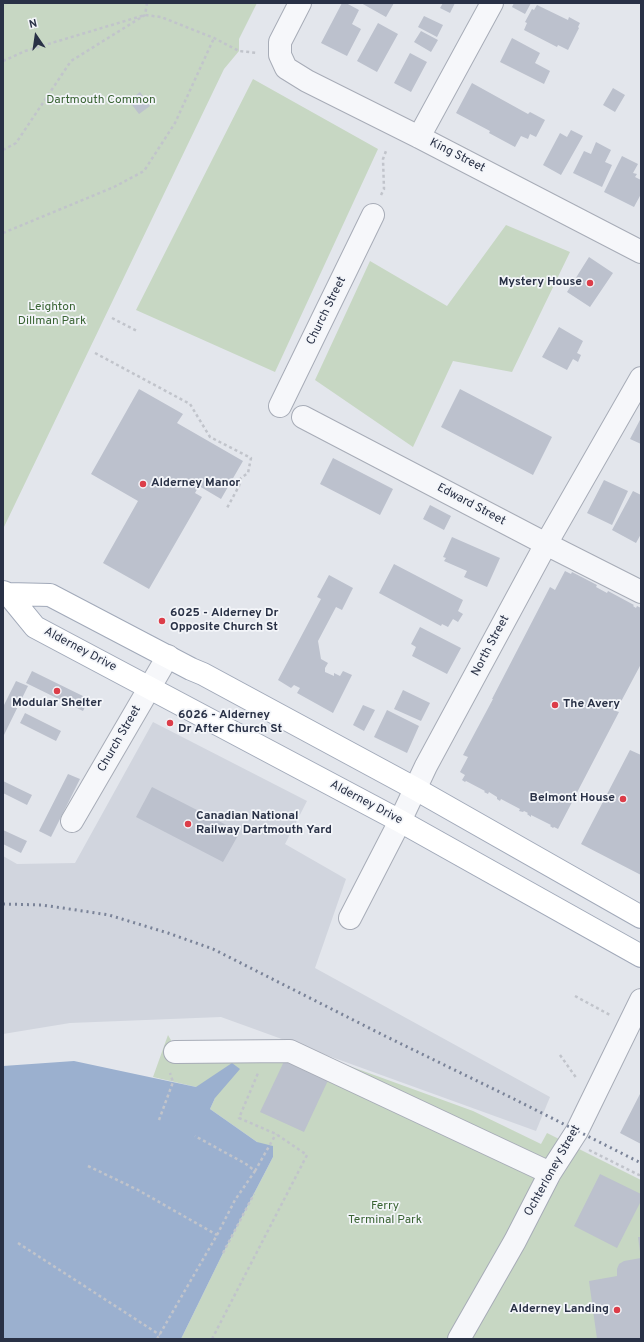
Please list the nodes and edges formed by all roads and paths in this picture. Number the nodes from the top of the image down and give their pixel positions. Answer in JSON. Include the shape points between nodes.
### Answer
{"nodes":[{"id":1,"x":147,"y":3,"type":"edge"},
{"id":2,"x":300,"y":3,"type":"edge"},
{"id":3,"x":492,"y":3,"type":"edge"},
{"id":4,"x":145,"y":15,"type":"junction"},
{"id":5,"x":214,"y":38,"type":"junction"},
{"id":6,"x":238,"y":51,"type":"dead end"},
{"id":7,"x":3,"y":61,"type":"edge"},
{"id":8,"x":419,"y":137,"type":"junction"},
{"id":9,"x":3,"y":150,"type":"edge"},
{"id":10,"x":386,"y":151,"type":"dead end"},
{"id":11,"x":373,"y":215,"type":"joint"},
{"id":12,"x":3,"y":233,"type":"edge"},
{"id":13,"x":641,"y":252,"type":"edge"},
{"id":14,"x":112,"y":318,"type":"dead end"},
{"id":15,"x":137,"y":331,"type":"dead end"},
{"id":16,"x":95,"y":353,"type":"dead end"},
{"id":17,"x":641,"y":378,"type":"edge"},
{"id":18,"x":280,"y":406,"type":"dead end"},
{"id":19,"x":303,"y":417,"type":"dead end"},
{"id":20,"x":227,"y":508,"type":"dead end"},
{"id":21,"x":546,"y":544,"type":"junction"},
{"id":22,"x":641,"y":592,"type":"edge"},
{"id":23,"x":5,"y":597,"type":"edge"},
{"id":24,"x":168,"y":656,"type":"junction"},
{"id":25,"x":150,"y":688,"type":"junction"},
{"id":26,"x":414,"y":788,"type":"junction"},
{"id":27,"x":72,"y":821,"type":"dead end"},
{"id":28,"x":400,"y":821,"type":"junction"},
{"id":29,"x":641,"y":917,"type":"edge"},
{"id":30,"x":350,"y":918,"type":"dead end"},
{"id":31,"x":641,"y":956,"type":"edge"},
{"id":32,"x":575,"y":996,"type":"dead end"},
{"id":33,"x":641,"y":1000,"type":"edge"},
{"id":34,"x":600,"y":1010,"type":"dead end"},
{"id":35,"x":267,"y":1051,"type":"junction"},
{"id":36,"x":175,"y":1052,"type":"dead end"},
{"id":37,"x":560,"y":1055,"type":"dead end"},
{"id":38,"x":173,"y":1082,"type":"dead end"},
{"id":39,"x":591,"y":1100,"type":"junction"},
{"id":40,"x":158,"y":1120,"type":"dead end"},
{"id":41,"x":276,"y":1134,"type":"junction"},
{"id":42,"x":195,"y":1136,"type":"dead end"},
{"id":43,"x":574,"y":1136,"type":"junction"},
{"id":44,"x":88,"y":1166,"type":"dead end"},
{"id":45,"x":255,"y":1171,"type":"junction"},
{"id":46,"x":550,"y":1173,"type":"junction"},
{"id":47,"x":641,"y":1176,"type":"edge"},
{"id":48,"x":254,"y":1194,"type":"dead end"},
{"id":49,"x":217,"y":1235,"type":"junction"},
{"id":50,"x":18,"y":1243,"type":"dead end"},
{"id":51,"x":223,"y":1253,"type":"dead end"},
{"id":52,"x":160,"y":1335,"type":"junction"},
{"id":53,"x":157,"y":1339,"type":"edge"},
{"id":54,"x":212,"y":1339,"type":"edge"},
{"id":55,"x":459,"y":1339,"type":"edge"}],
"edges":[{"from":1,"to":4,"type":"path"},
{"from":2,"to":8,"type":"street","name":"King Street","via":[[280,42],[280,55],[286,68]]},
{"from":3,"to":8,"type":"street"},
{"from":4,"to":5,"type":"path","via":[[160,17]]},
{"from":4,"to":7,"type":"path","via":[[25,51]]},
{"from":4,"to":9,"type":"path","via":[[71,61],[16,143]]},
{"from":5,"to":6,"type":"path"},
{"from":5,"to":12,"type":"path","via":[[175,123],[144,172]]},
{"from":8,"to":13,"type":"street","name":"King Street"},
{"from":10,"to":11,"type":"path","via":[[382,159],[384,189]]},
{"from":11,"to":18,"type":"street","name":"Church Street"},
{"from":14,"to":15,"type":"path"},
{"from":16,"to":20,"type":"path","via":[[190,404],[210,437],[251,458],[248,473],[240,478],[239,486]]},
{"from":17,"to":21,"type":"street","name":"North Street"},
{"from":19,"to":21,"type":"street","name":"Edward Street"},
{"from":21,"to":22,"type":"street","name":"Edward Street"},
{"from":21,"to":26,"type":"street","name":"North Street"},
{"from":23,"to":24,"type":"main road","name":"Alderney Drive","via":[[50,595]]},
{"from":23,"to":25,"type":"main road","name":"Alderney Drive","via":[[35,627]]},
{"from":24,"to":25,"type":"street","name":"Church Street"},
{"from":24,"to":26,"type":"main road","name":"Alderney Drive"},
{"from":25,"to":27,"type":"street","name":"Church Street"},
{"from":25,"to":28,"type":"main road","name":"Alderney Drive"},
{"from":26,"to":28,"type":"street","name":"North Street"},
{"from":26,"to":29,"type":"main road","name":"Alderney Drive"},
{"from":28,"to":30,"type":"street","name":"North Street"},
{"from":28,"to":31,"type":"main road","name":"Alderney Drive"},
{"from":32,"to":34,"type":"path"},
{"from":33,"to":39,"type":"street","name":"Ochterloney Street"},
{"from":35,"to":36,"type":"street"},
{"from":35,"to":41,"type":"path","via":[[239,1118]]},
{"from":35,"to":46,"type":"street","via":[[290,1051]]},
{"from":37,"to":39,"type":"path"},
{"from":38,"to":40,"type":"path"},
{"from":39,"to":43,"type":"street","name":"Ochterloney Street"},
{"from":41,"to":45,"type":"path"},
{"from":41,"to":54,"type":"path","via":[[307,1155]]},
{"from":42,"to":45,"type":"path"},
{"from":43,"to":46,"type":"street","name":"Ochterloney Street"},
{"from":43,"to":47,"type":"path"},
{"from":44,"to":49,"type":"path","via":[[138,1190]]},
{"from":45,"to":49,"type":"path","via":[[235,1200]]},
{"from":46,"to":55,"type":"street","name":"Ochterloney Street"},
{"from":48,"to":51,"type":"path"},
{"from":49,"to":52,"type":"path"},
{"from":50,"to":52,"type":"path"},
{"from":52,"to":53,"type":"path"}]}
